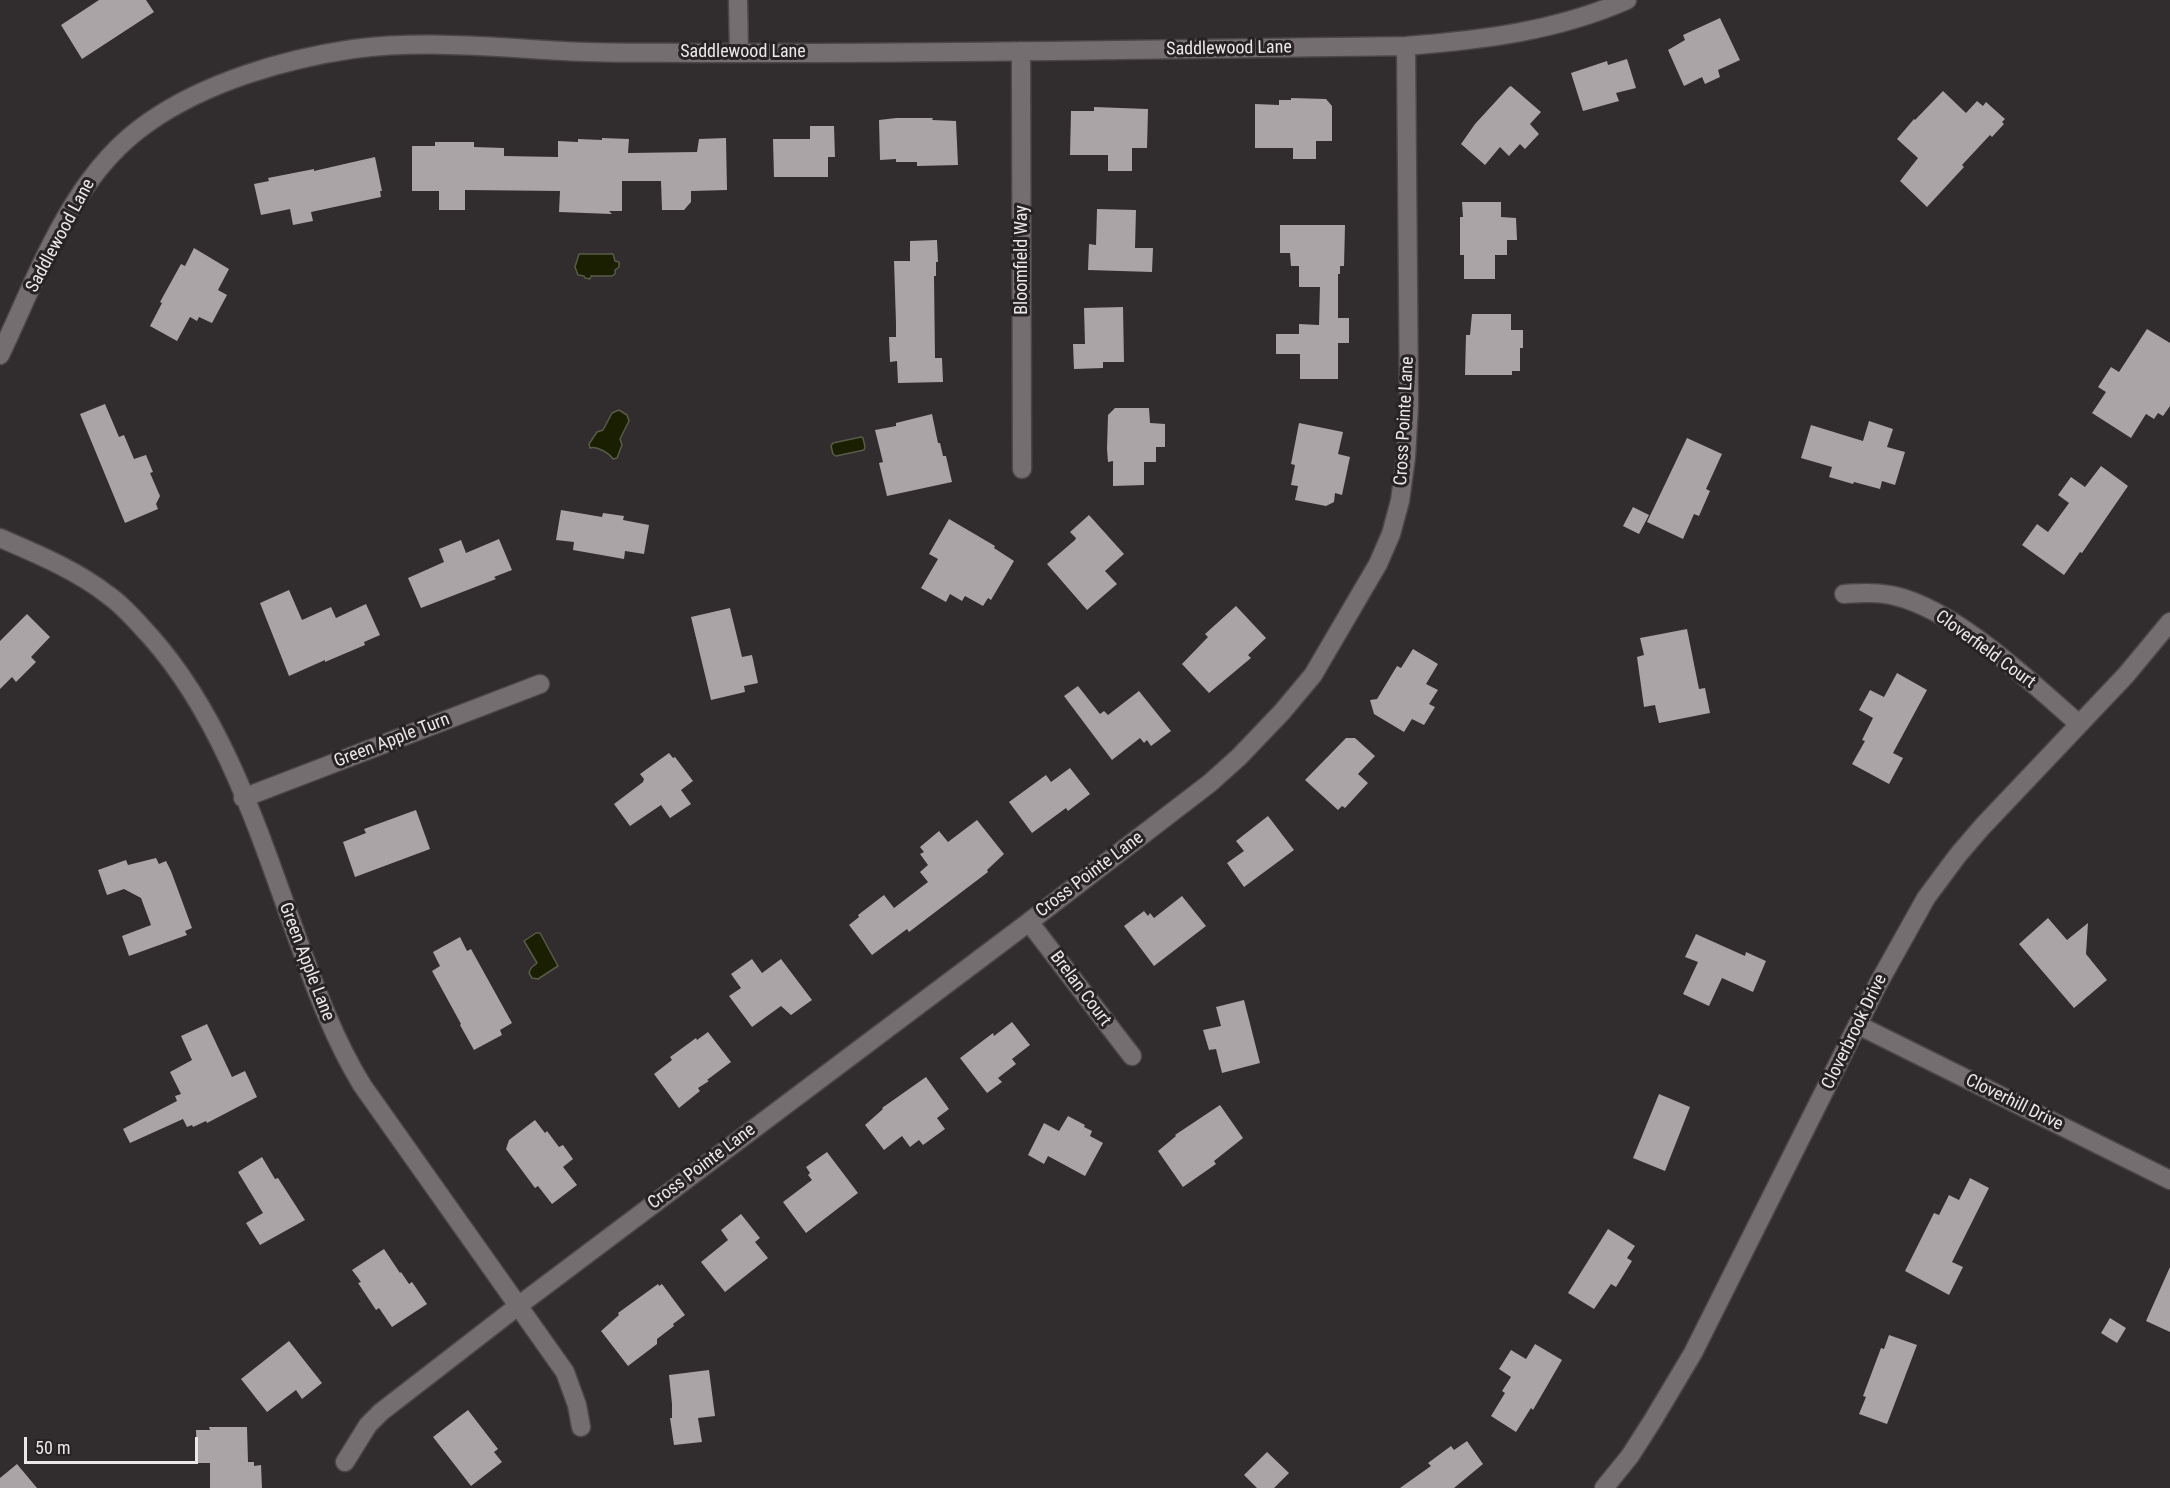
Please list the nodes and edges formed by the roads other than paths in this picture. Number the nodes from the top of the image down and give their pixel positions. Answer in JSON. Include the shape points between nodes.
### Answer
{"nodes":[{"id":1,"x":738,"y":0,"type":"edge"},
{"id":2,"x":1627,"y":0,"type":"edge"},
{"id":3,"x":1406,"y":46,"type":"junction"},
{"id":4,"x":1021,"y":51,"type":"junction"},
{"id":5,"x":739,"y":53,"type":"junction"},
{"id":6,"x":0,"y":356,"type":"edge"},
{"id":7,"x":1022,"y":469,"type":"dead end"},
{"id":8,"x":0,"y":538,"type":"edge"},
{"id":9,"x":1844,"y":594,"type":"dead end"},
{"id":10,"x":2170,"y":622,"type":"edge"},
{"id":11,"x":540,"y":684,"type":"dead end"},
{"id":12,"x":2079,"y":724,"type":"junction"},
{"id":13,"x":243,"y":798,"type":"junction"},
{"id":14,"x":1029,"y":922,"type":"junction"},
{"id":15,"x":1858,"y":1026,"type":"junction"},
{"id":16,"x":1132,"y":1056,"type":"dead end"},
{"id":17,"x":2170,"y":1180,"type":"edge"},
{"id":18,"x":518,"y":1306,"type":"junction"},
{"id":19,"x":581,"y":1427,"type":"dead end"},
{"id":20,"x":345,"y":1462,"type":"dead end"},
{"id":21,"x":1604,"y":1488,"type":"edge"}],
"edges":[{"from":1,"to":5,"type":"street"},
{"from":2,"to":3,"type":"street","name":"Saddlewood Lane","via":[[1571,21],[1523,32]]},
{"from":3,"to":4,"type":"street","name":"Saddlewood Lane"},
{"from":3,"to":14,"type":"street","name":"Cross Pointe Lane","via":[[1408,426],[1400,501],[1385,548],[1312,675],[1260,735],[1210,783]]},
{"from":4,"to":5,"type":"street","name":"Saddlewood Lane"},
{"from":4,"to":7,"type":"street","name":"Bloomfield Way"},
{"from":5,"to":6,"type":"street","name":"Saddlewood Lane","via":[[391,46],[296,60],[218,86],[180,102],[150,121],[102,164],[57,236]]},
{"from":8,"to":13,"type":"street","name":"Green Apple Lane","via":[[92,584],[111,596],[139,625],[194,694]]},
{"from":9,"to":12,"type":"street","name":"Cloverfield Court","via":[[1891,595],[1935,612],[1981,642]]},
{"from":10,"to":12,"type":"street","name":"Cloverbrook Drive"},
{"from":11,"to":13,"type":"street","name":"Green Apple Turn"},
{"from":12,"to":15,"type":"street","name":"Cloverbrook Drive","via":[[1982,827],[1938,881],[1907,929]]},
{"from":13,"to":18,"type":"street","name":"Green Apple Lane","via":[[321,1005],[349,1063]]},
{"from":14,"to":16,"type":"street","name":"Brelan Court"},
{"from":14,"to":18,"type":"street","name":"Cross Pointe Lane"},
{"from":15,"to":17,"type":"street","name":"Cloverhill Drive"},
{"from":15,"to":21,"type":"street","name":"Cloverbrook Drive","via":[[1693,1353],[1636,1447]]},
{"from":18,"to":19,"type":"street","name":"Green Apple Lane","via":[[565,1372]]},
{"from":18,"to":20,"type":"street","name":"Cross Pointe Lane","via":[[374,1418]]}]}
